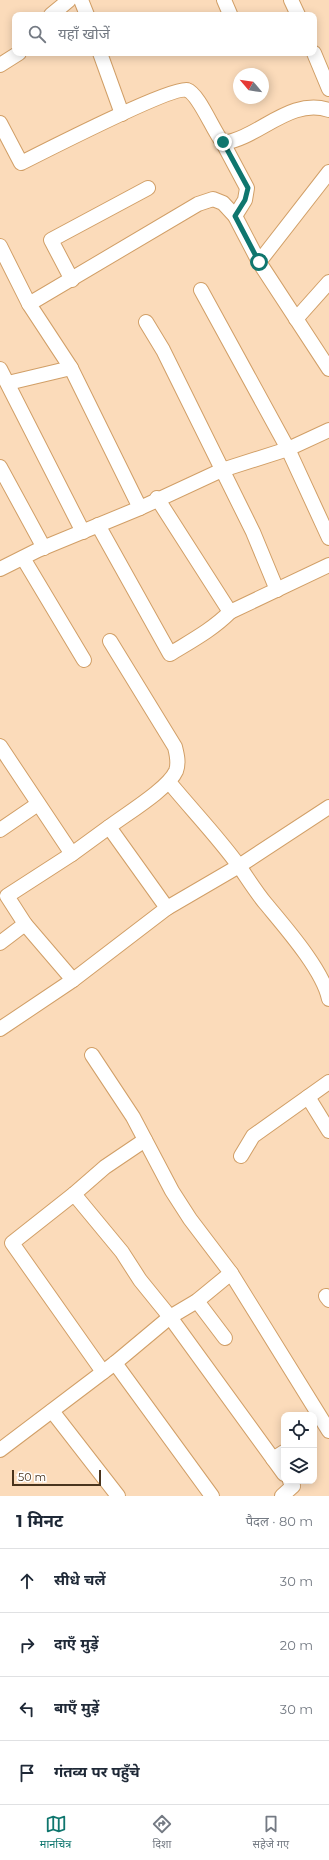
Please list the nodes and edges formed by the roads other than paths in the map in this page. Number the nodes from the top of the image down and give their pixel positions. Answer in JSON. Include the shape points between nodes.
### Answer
{"nodes":[{"id":1,"x":79,"y":0,"type":"edge"},
{"id":2,"x":224,"y":0,"type":"edge"},
{"id":3,"x":291,"y":0,"type":"edge"},
{"id":4,"x":57,"y":12,"type":"edge"},
{"id":5,"x":85,"y":12,"type":"edge"},
{"id":6,"x":229,"y":12,"type":"edge"},
{"id":7,"x":297,"y":12,"type":"edge"},
{"id":8,"x":14,"y":56,"type":"edge"},
{"id":9,"x":101,"y":56,"type":"edge"},
{"id":10,"x":315,"y":56,"type":"edge"},
{"id":11,"x":0,"y":64,"type":"edge"},
{"id":12,"x":329,"y":89,"type":"edge"},
{"id":13,"x":329,"y":110,"type":"edge"},
{"id":14,"x":122,"y":114,"type":"junction"},
{"id":15,"x":0,"y":123,"type":"edge"},
{"id":16,"x":223,"y":142,"type":"junction"},
{"id":17,"x":329,"y":172,"type":"edge"},
{"id":18,"x":148,"y":188,"type":"dead end"},
{"id":19,"x":235,"y":216,"type":"junction"},
{"id":20,"x":0,"y":246,"type":"edge"},
{"id":21,"x":259,"y":262,"type":"junction"},
{"id":22,"x":72,"y":280,"type":"junction"},
{"id":23,"x":329,"y":282,"type":"edge"},
{"id":24,"x":201,"y":290,"type":"dead end"},
{"id":25,"x":29,"y":304,"type":"junction"},
{"id":26,"x":296,"y":319,"type":"junction"},
{"id":27,"x":146,"y":322,"type":"dead end"},
{"id":28,"x":0,"y":368,"type":"edge"},
{"id":29,"x":71,"y":368,"type":"junction"},
{"id":30,"x":329,"y":369,"type":"edge"},
{"id":31,"x":8,"y":383,"type":"junction"},
{"id":32,"x":329,"y":430,"type":"edge"},
{"id":33,"x":288,"y":449,"type":"junction"},
{"id":34,"x":0,"y":467,"type":"edge"},
{"id":35,"x":222,"y":470,"type":"junction"},
{"id":36,"x":157,"y":498,"type":"junction"},
{"id":37,"x":140,"y":508,"type":"junction"},
{"id":38,"x":98,"y":525,"type":"junction"},
{"id":39,"x":83,"y":532,"type":"junction"},
{"id":40,"x":329,"y":538,"type":"edge"},
{"id":41,"x":44,"y":548,"type":"junction"},
{"id":42,"x":23,"y":558,"type":"junction"},
{"id":43,"x":329,"y":565,"type":"edge"},
{"id":44,"x":0,"y":569,"type":"edge"},
{"id":45,"x":277,"y":590,"type":"junction"},
{"id":46,"x":230,"y":612,"type":"junction"},
{"id":47,"x":110,"y":641,"type":"dead end"},
{"id":48,"x":84,"y":660,"type":"dead end"},
{"id":49,"x":0,"y":746,"type":"edge"},
{"id":50,"x":169,"y":782,"type":"junction"},
{"id":51,"x":38,"y":804,"type":"junction"},
{"id":52,"x":329,"y":807,"type":"edge"},
{"id":53,"x":109,"y":827,"type":"junction"},
{"id":54,"x":0,"y":830,"type":"edge"},
{"id":55,"x":72,"y":854,"type":"junction"},
{"id":56,"x":239,"y":866,"type":"junction"},
{"id":57,"x":3,"y":899,"type":"edge"},
{"id":58,"x":167,"y":908,"type":"junction"},
{"id":59,"x":25,"y":924,"type":"junction"},
{"id":60,"x":0,"y":943,"type":"edge"},
{"id":61,"x":73,"y":980,"type":"junction"},
{"id":62,"x":329,"y":999,"type":"edge"},
{"id":63,"x":0,"y":1029,"type":"edge"},
{"id":64,"x":92,"y":1055,"type":"dead end"},
{"id":65,"x":329,"y":1082,"type":"edge"},
{"id":66,"x":308,"y":1097,"type":"junction"},
{"id":67,"x":329,"y":1131,"type":"edge"},
{"id":68,"x":145,"y":1140,"type":"junction"},
{"id":69,"x":241,"y":1156,"type":"dead end"},
{"id":70,"x":74,"y":1194,"type":"junction"},
{"id":71,"x":231,"y":1274,"type":"junction"},
{"id":72,"x":197,"y":1301,"type":"junction"},
{"id":73,"x":170,"y":1317,"type":"junction"},
{"id":74,"x":225,"y":1338,"type":"dead end"},
{"id":75,"x":114,"y":1363,"type":"junction"},
{"id":76,"x":103,"y":1372,"type":"junction"},
{"id":77,"x":52,"y":1411,"type":"junction"},
{"id":78,"x":322,"y":1429,"type":"edge"},
{"id":79,"x":0,"y":1450,"type":"edge"},
{"id":80,"x":278,"y":1456,"type":"edge"},
{"id":81,"x":292,"y":1484,"type":"edge"},
{"id":82,"x":118,"y":1496,"type":"edge"},
{"id":83,"x":212,"y":1496,"type":"edge"},
{"id":84,"x":282,"y":1496,"type":"edge"}],
"edges":[{"from":1,"to":4,"type":"street"},
{"from":1,"to":5,"type":"street"},
{"from":2,"to":6,"type":"street"},
{"from":3,"to":7,"type":"street"},
{"from":8,"to":11,"type":"street"},
{"from":9,"to":14,"type":"street"},
{"from":10,"to":12,"type":"street"},
{"from":13,"to":16,"type":"street","via":[[308,108],[288,113],[236,141]]},
{"from":14,"to":15,"type":"street","via":[[21,163]]},
{"from":14,"to":16,"type":"street","via":[[177,91],[187,90],[195,96],[217,136]]},
{"from":16,"to":19,"type":"street","via":[[248,188],[245,200]]},
{"from":17,"to":21,"type":"street"},
{"from":18,"to":22,"type":"street","via":[[51,240]]},
{"from":19,"to":21,"type":"street"},
{"from":19,"to":22,"type":"street","via":[[223,203],[213,199],[198,204]]},
{"from":20,"to":25,"type":"street"},
{"from":21,"to":26,"type":"street"},
{"from":22,"to":25,"type":"street"},
{"from":23,"to":26,"type":"street"},
{"from":24,"to":33,"type":"street"},
{"from":25,"to":29,"type":"street"},
{"from":26,"to":30,"type":"street"},
{"from":27,"to":35,"type":"street","via":[[163,350]]},
{"from":28,"to":31,"type":"street"},
{"from":29,"to":31,"type":"street"},
{"from":29,"to":37,"type":"street"},
{"from":31,"to":39,"type":"street"},
{"from":32,"to":33,"type":"street"},
{"from":33,"to":35,"type":"street"},
{"from":33,"to":40,"type":"street"},
{"from":34,"to":41,"type":"street"},
{"from":35,"to":36,"type":"street"},
{"from":35,"to":45,"type":"street","via":[[253,532]]},
{"from":36,"to":37,"type":"street"},
{"from":36,"to":46,"type":"street"},
{"from":37,"to":38,"type":"street"},
{"from":38,"to":39,"type":"street"},
{"from":38,"to":46,"type":"street","via":[[170,654],[203,635]]},
{"from":39,"to":41,"type":"street"},
{"from":41,"to":42,"type":"street"},
{"from":42,"to":44,"type":"street"},
{"from":42,"to":48,"type":"street"},
{"from":43,"to":45,"type":"street"},
{"from":45,"to":46,"type":"street"},
{"from":47,"to":50,"type":"street","via":[[175,747],[178,761],[176,771]]},
{"from":49,"to":51,"type":"street"},
{"from":50,"to":53,"type":"street"},
{"from":50,"to":56,"type":"street"},
{"from":51,"to":54,"type":"street"},
{"from":51,"to":55,"type":"street"},
{"from":52,"to":56,"type":"street"},
{"from":53,"to":55,"type":"street"},
{"from":53,"to":58,"type":"street"},
{"from":55,"to":57,"type":"street"},
{"from":56,"to":58,"type":"street"},
{"from":56,"to":62,"type":"street","via":[[317,973]]},
{"from":57,"to":59,"type":"street"},
{"from":58,"to":61,"type":"street"},
{"from":59,"to":60,"type":"street"},
{"from":59,"to":61,"type":"street"},
{"from":61,"to":63,"type":"street"},
{"from":64,"to":68,"type":"street"},
{"from":65,"to":66,"type":"street"},
{"from":66,"to":67,"type":"street"},
{"from":66,"to":69,"type":"street","via":[[253,1136]]},
{"from":68,"to":70,"type":"street","via":[[105,1167]]},
{"from":68,"to":71,"type":"street","via":[[172,1191]]},
{"from":70,"to":73,"type":"street","via":[[122,1252],[140,1280]]},
{"from":70,"to":76,"type":"street","via":[[12,1243]]},
{"from":71,"to":72,"type":"street"},
{"from":71,"to":78,"type":"street"},
{"from":72,"to":73,"type":"street"},
{"from":72,"to":74,"type":"street"},
{"from":73,"to":75,"type":"street"},
{"from":73,"to":80,"type":"street"},
{"from":75,"to":76,"type":"street"},
{"from":75,"to":83,"type":"street"},
{"from":76,"to":77,"type":"street"},
{"from":77,"to":79,"type":"street"},
{"from":77,"to":82,"type":"street"},
{"from":81,"to":84,"type":"street","via":[[294,1486]]}]}
